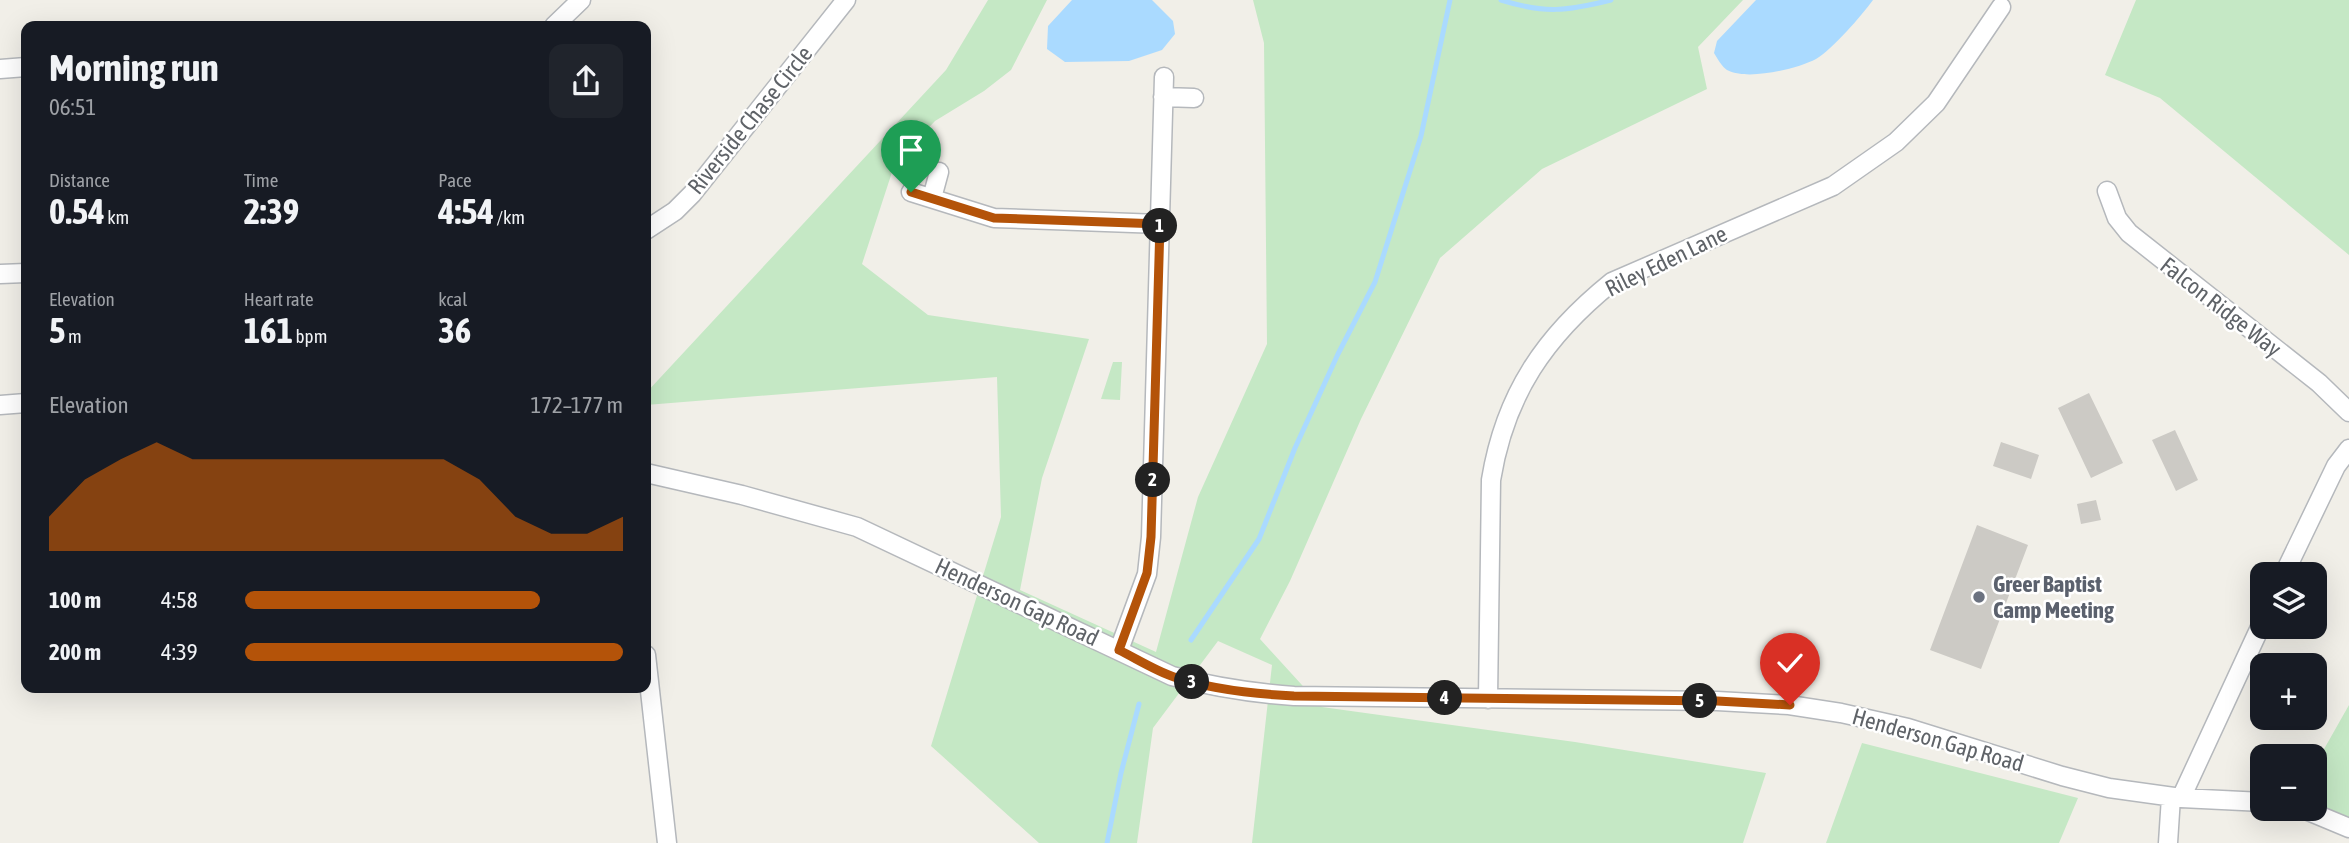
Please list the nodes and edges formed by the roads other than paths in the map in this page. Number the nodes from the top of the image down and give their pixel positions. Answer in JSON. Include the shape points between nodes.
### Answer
{"nodes":[{"id":1,"x":582,"y":0,"type":"edge"},
{"id":2,"x":846,"y":0,"type":"edge"},
{"id":3,"x":2001,"y":7,"type":"dead end"},
{"id":4,"x":559,"y":21,"type":"edge"},
{"id":5,"x":21,"y":67,"type":"edge"},
{"id":6,"x":0,"y":69,"type":"edge"},
{"id":7,"x":1164,"y":77,"type":"dead end"},
{"id":8,"x":1163,"y":97,"type":"junction"},
{"id":9,"x":1194,"y":98,"type":"dead end"},
{"id":10,"x":939,"y":172,"type":"dead end"},
{"id":11,"x":2107,"y":191,"type":"dead end"},
{"id":12,"x":911,"y":192,"type":"dead end"},
{"id":13,"x":932,"y":198,"type":"junction"},
{"id":14,"x":1160,"y":224,"type":"junction"},
{"id":15,"x":651,"y":227,"type":"edge"},
{"id":16,"x":21,"y":273,"type":"edge"},
{"id":17,"x":0,"y":274,"type":"edge"},
{"id":18,"x":21,"y":403,"type":"edge"},
{"id":19,"x":0,"y":405,"type":"edge"},
{"id":20,"x":2349,"y":412,"type":"edge"},
{"id":21,"x":2349,"y":449,"type":"edge"},
{"id":22,"x":651,"y":474,"type":"edge"},
{"id":23,"x":2290,"y":562,"type":"edge"},
{"id":24,"x":2254,"y":639,"type":"edge"},
{"id":25,"x":1119,"y":650,"type":"junction"},
{"id":26,"x":650,"y":693,"type":"edge"},
{"id":27,"x":1488,"y":698,"type":"junction"},
{"id":28,"x":2176,"y":797,"type":"junction"},
{"id":29,"x":2250,"y":801,"type":"edge"},
{"id":30,"x":2327,"y":819,"type":"edge"},
{"id":31,"x":2349,"y":828,"type":"edge"},
{"id":32,"x":667,"y":843,"type":"edge"},
{"id":33,"x":2168,"y":843,"type":"edge"}],
"edges":[{"from":1,"to":4,"type":"street"},
{"from":2,"to":15,"type":"street","name":"Riverside Chase Circle","via":[[692,194]]},
{"from":3,"to":27,"type":"street","name":"Riley Eden Lane","via":[[1936,103],[1896,142],[1833,186],[1612,282],[1555,335],[1526,375],[1496,449],[1491,480]]},
{"from":5,"to":6,"type":"street"},
{"from":7,"to":8,"type":"street"},
{"from":8,"to":9,"type":"street"},
{"from":8,"to":14,"type":"street"},
{"from":10,"to":13,"type":"street"},
{"from":11,"to":20,"type":"street","name":"Falcon Ridge Way","via":[[2117,218],[2129,233],[2319,383]]},
{"from":12,"to":13,"type":"street"},
{"from":13,"to":14,"type":"street","via":[[994,218]]},
{"from":14,"to":25,"type":"street","via":[[1151,537],[1147,573]]},
{"from":16,"to":17,"type":"street"},
{"from":18,"to":19,"type":"street"},
{"from":21,"to":23,"type":"street","via":[[2331,475]]},
{"from":22,"to":25,"type":"street","name":"Henderson Gap Road","via":[[857,527]]},
{"from":24,"to":28,"type":"street"},
{"from":25,"to":27,"type":"street","name":"Henderson Gap Road","via":[[1172,676],[1252,694]]},
{"from":26,"to":32,"type":"street"},
{"from":27,"to":28,"type":"street","name":"Henderson Gap Road","via":[[1790,705],[1908,728],[2097,785]]},
{"from":28,"to":29,"type":"street","name":"Henderson Gap Road"},
{"from":28,"to":33,"type":"street"},
{"from":30,"to":31,"type":"street"}]}
